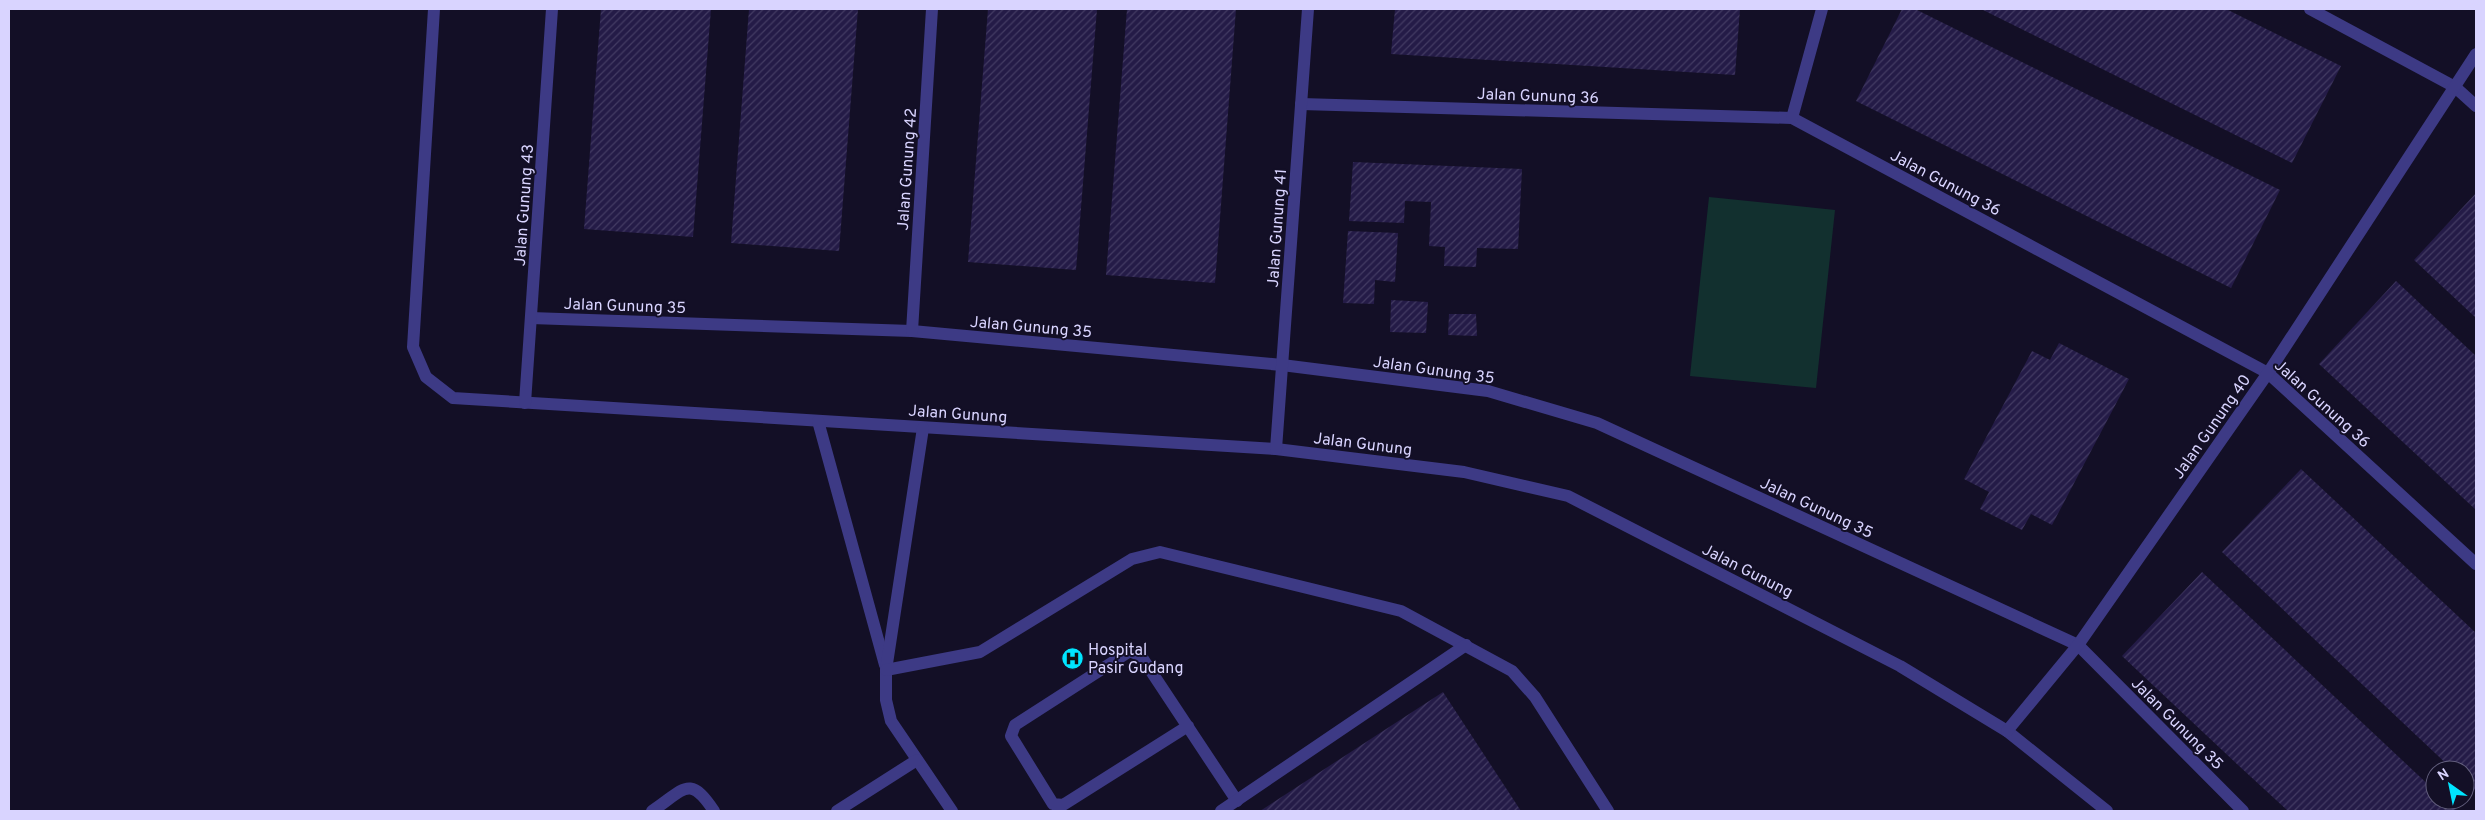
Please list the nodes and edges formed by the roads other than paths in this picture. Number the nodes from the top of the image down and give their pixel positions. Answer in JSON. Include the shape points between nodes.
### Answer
{"nodes":[{"id":1,"x":434,"y":9,"type":"edge"},
{"id":2,"x":552,"y":9,"type":"edge"},
{"id":3,"x":932,"y":9,"type":"edge"},
{"id":4,"x":1308,"y":9,"type":"edge"},
{"id":5,"x":1822,"y":9,"type":"edge"},
{"id":6,"x":2310,"y":9,"type":"edge"},
{"id":7,"x":2476,"y":54,"type":"edge"},
{"id":8,"x":2455,"y":87,"type":"junction"},
{"id":9,"x":1301,"y":104,"type":"junction"},
{"id":10,"x":2476,"y":106,"type":"edge"},
{"id":11,"x":1792,"y":118,"type":"junction"},
{"id":12,"x":531,"y":318,"type":"junction"},
{"id":13,"x":912,"y":331,"type":"junction"},
{"id":14,"x":1282,"y":365,"type":"junction"},
{"id":15,"x":2268,"y":373,"type":"junction"},
{"id":16,"x":525,"y":403,"type":"junction"},
{"id":17,"x":818,"y":421,"type":"junction"},
{"id":18,"x":923,"y":428,"type":"junction"},
{"id":19,"x":1276,"y":449,"type":"junction"},
{"id":20,"x":2476,"y":564,"type":"edge"},
{"id":21,"x":1466,"y":645,"type":"junction"},
{"id":22,"x":2078,"y":645,"type":"junction"},
{"id":23,"x":886,"y":670,"type":"junction"},
{"id":24,"x":1188,"y":726,"type":"junction"},
{"id":25,"x":2007,"y":731,"type":"junction"},
{"id":26,"x":917,"y":760,"type":"junction"},
{"id":27,"x":1236,"y":801,"type":"junction"},
{"id":28,"x":652,"y":811,"type":"edge"},
{"id":29,"x":714,"y":811,"type":"edge"},
{"id":30,"x":837,"y":811,"type":"edge"},
{"id":31,"x":952,"y":811,"type":"edge"},
{"id":32,"x":1221,"y":811,"type":"edge"},
{"id":33,"x":1608,"y":811,"type":"edge"},
{"id":34,"x":2107,"y":811,"type":"edge"},
{"id":35,"x":2243,"y":811,"type":"edge"}],
"edges":[{"from":1,"to":16,"type":"street","name":"Jalan Gunung","via":[[413,347],[426,377],[453,398]]},
{"from":2,"to":12,"type":"street","name":"Jalan Gunung 43"},
{"from":3,"to":13,"type":"street","name":"Jalan Gunung 42"},
{"from":4,"to":9,"type":"street","name":"Jalan Gunung 41"},
{"from":5,"to":11,"type":"street"},
{"from":6,"to":8,"type":"street"},
{"from":7,"to":8,"type":"street","name":"Jalan Gunung 40"},
{"from":8,"to":10,"type":"street"},
{"from":8,"to":15,"type":"street","name":"Jalan Gunung 40"},
{"from":9,"to":11,"type":"street","name":"Jalan Gunung 36"},
{"from":9,"to":14,"type":"street","name":"Jalan Gunung 41"},
{"from":11,"to":15,"type":"street","name":"Jalan Gunung 36"},
{"from":12,"to":13,"type":"street","name":"Jalan Gunung 35"},
{"from":12,"to":16,"type":"street","name":"Jalan Gunung 43"},
{"from":13,"to":14,"type":"street","name":"Jalan Gunung 35"},
{"from":14,"to":19,"type":"street","name":"Jalan Gunung 41"},
{"from":14,"to":22,"type":"street","name":"Jalan Gunung 35","via":[[1488,391],[1597,423]]},
{"from":15,"to":20,"type":"street","name":"Jalan Gunung 36"},
{"from":15,"to":22,"type":"street","name":"Jalan Gunung 40"},
{"from":16,"to":17,"type":"street","name":"Jalan Gunung"},
{"from":17,"to":18,"type":"street","name":"Jalan Gunung"},
{"from":17,"to":23,"type":"street"},
{"from":18,"to":19,"type":"street","name":"Jalan Gunung"},
{"from":18,"to":23,"type":"street"},
{"from":19,"to":25,"type":"street","name":"Jalan Gunung","via":[[1464,472],[1568,496],[1900,666]]},
{"from":21,"to":23,"type":"street","via":[[1401,611],[1160,552],[1132,559],[980,652]]},
{"from":21,"to":27,"type":"street"},
{"from":21,"to":33,"type":"street","via":[[1512,671],[1523,682]]},
{"from":22,"to":25,"type":"street","name":"Jalan Gunung 40"},
{"from":22,"to":35,"type":"street","name":"Jalan Gunung 35"},
{"from":23,"to":26,"type":"street","via":[[886,700],[891,721]]},
{"from":24,"to":24,"type":"street","via":[[1141,656],[1130,651],[1015,725],[1011,736],[1053,804],[1063,805]]},
{"from":24,"to":27,"type":"street"},
{"from":25,"to":34,"type":"street","name":"Jalan Gunung"},
{"from":26,"to":30,"type":"street"},
{"from":26,"to":31,"type":"street"},
{"from":27,"to":32,"type":"street"},
{"from":28,"to":29,"type":"street","via":[[687,788],[695,788],[702,793]]}]}
